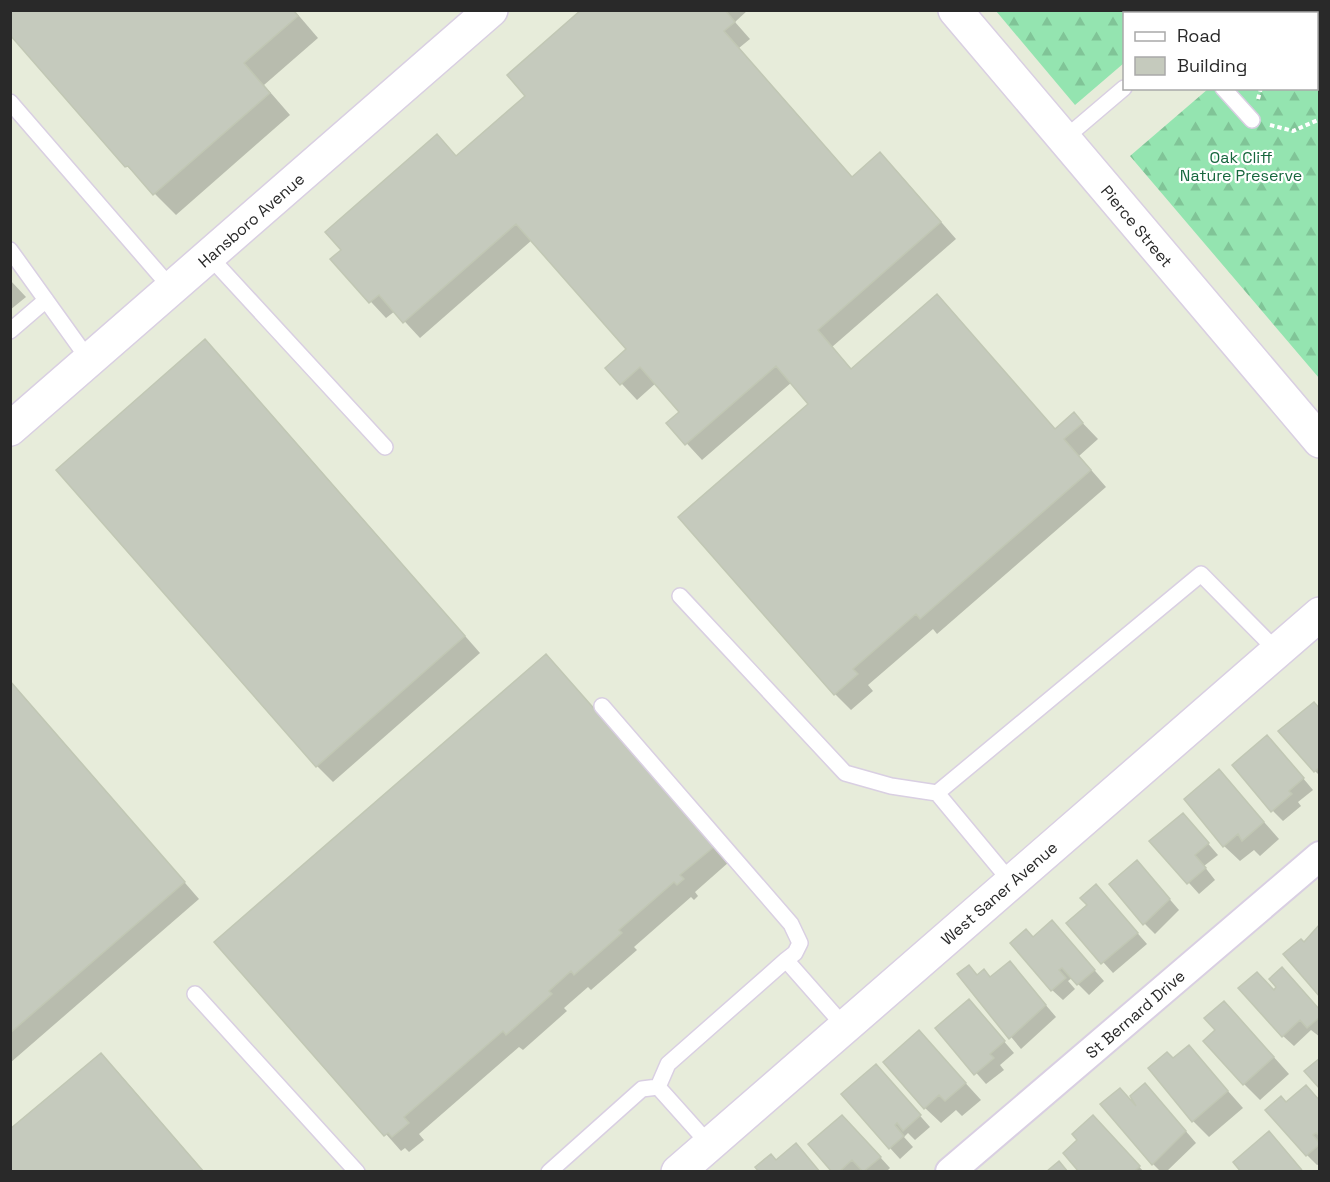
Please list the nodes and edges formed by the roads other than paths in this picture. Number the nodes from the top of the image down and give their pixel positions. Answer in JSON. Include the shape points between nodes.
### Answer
{"nodes":[{"id":1,"x":491,"y":10,"type":"edge"},
{"id":2,"x":955,"y":10,"type":"edge"},
{"id":3,"x":1123,"y":90,"type":"edge"},
{"id":4,"x":1225,"y":90,"type":"edge"},
{"id":5,"x":10,"y":102,"type":"edge"},
{"id":6,"x":1252,"y":120,"type":"road end"},
{"id":7,"x":1064,"y":139,"type":"junction"},
{"id":8,"x":10,"y":250,"type":"edge"},
{"id":9,"x":209,"y":256,"type":"junction"},
{"id":10,"x":172,"y":289,"type":"junction"},
{"id":11,"x":46,"y":300,"type":"junction"},
{"id":12,"x":10,"y":331,"type":"edge"},
{"id":13,"x":89,"y":360,"type":"junction"},
{"id":14,"x":10,"y":429,"type":"edge"},
{"id":15,"x":1320,"y":441,"type":"edge"},
{"id":16,"x":385,"y":447,"type":"dead end"},
{"id":17,"x":680,"y":596,"type":"dead end"},
{"id":18,"x":1320,"y":614,"type":"edge"},
{"id":19,"x":1277,"y":651,"type":"junction"},
{"id":20,"x":602,"y":706,"type":"dead end"},
{"id":21,"x":937,"y":793,"type":"junction"},
{"id":22,"x":1320,"y":856,"type":"edge"},
{"id":23,"x":1011,"y":882,"type":"junction"},
{"id":24,"x":786,"y":960,"type":"junction"},
{"id":25,"x":195,"y":994,"type":"dead end"},
{"id":26,"x":845,"y":1027,"type":"junction"},
{"id":27,"x":658,"y":1087,"type":"junction"},
{"id":28,"x":709,"y":1144,"type":"junction"},
{"id":29,"x":357,"y":1172,"type":"edge"},
{"id":30,"x":549,"y":1172,"type":"edge"},
{"id":31,"x":678,"y":1172,"type":"edge"},
{"id":32,"x":950,"y":1172,"type":"edge"}],
"edges":[{"from":1,"to":9,"type":"street","name":"Hansboro Avenue"},
{"from":2,"to":7,"type":"street","name":"Pierce Street"},
{"from":3,"to":7,"type":"lane"},
{"from":4,"to":6,"type":"lane"},
{"from":5,"to":10,"type":"lane"},
{"from":7,"to":15,"type":"street","name":"Pierce Street"},
{"from":8,"to":11,"type":"lane"},
{"from":9,"to":10,"type":"street","name":"Hansboro Avenue"},
{"from":9,"to":16,"type":"lane"},
{"from":10,"to":13,"type":"street","name":"Hansboro Avenue"},
{"from":11,"to":12,"type":"lane"},
{"from":11,"to":13,"type":"lane"},
{"from":13,"to":14,"type":"street","name":"Hansboro Avenue"},
{"from":17,"to":21,"type":"lane","via":[[845,773]]},
{"from":18,"to":19,"type":"street","name":"West Saner Avenue"},
{"from":19,"to":21,"type":"lane","via":[[1201,574]]},
{"from":19,"to":23,"type":"street","name":"West Saner Avenue"},
{"from":20,"to":24,"type":"lane","via":[[790,924],[800,943]]},
{"from":21,"to":23,"type":"lane"},
{"from":22,"to":32,"type":"street","name":"St Bernard Drive"},
{"from":23,"to":26,"type":"street","name":"West Saner Avenue"},
{"from":24,"to":26,"type":"lane"},
{"from":24,"to":27,"type":"lane","via":[[668,1064]]},
{"from":25,"to":29,"type":"lane"},
{"from":26,"to":28,"type":"street","name":"West Saner Avenue"},
{"from":27,"to":28,"type":"lane"},
{"from":27,"to":30,"type":"lane","via":[[642,1089]]},
{"from":28,"to":31,"type":"street","name":"West Saner Avenue"}]}
